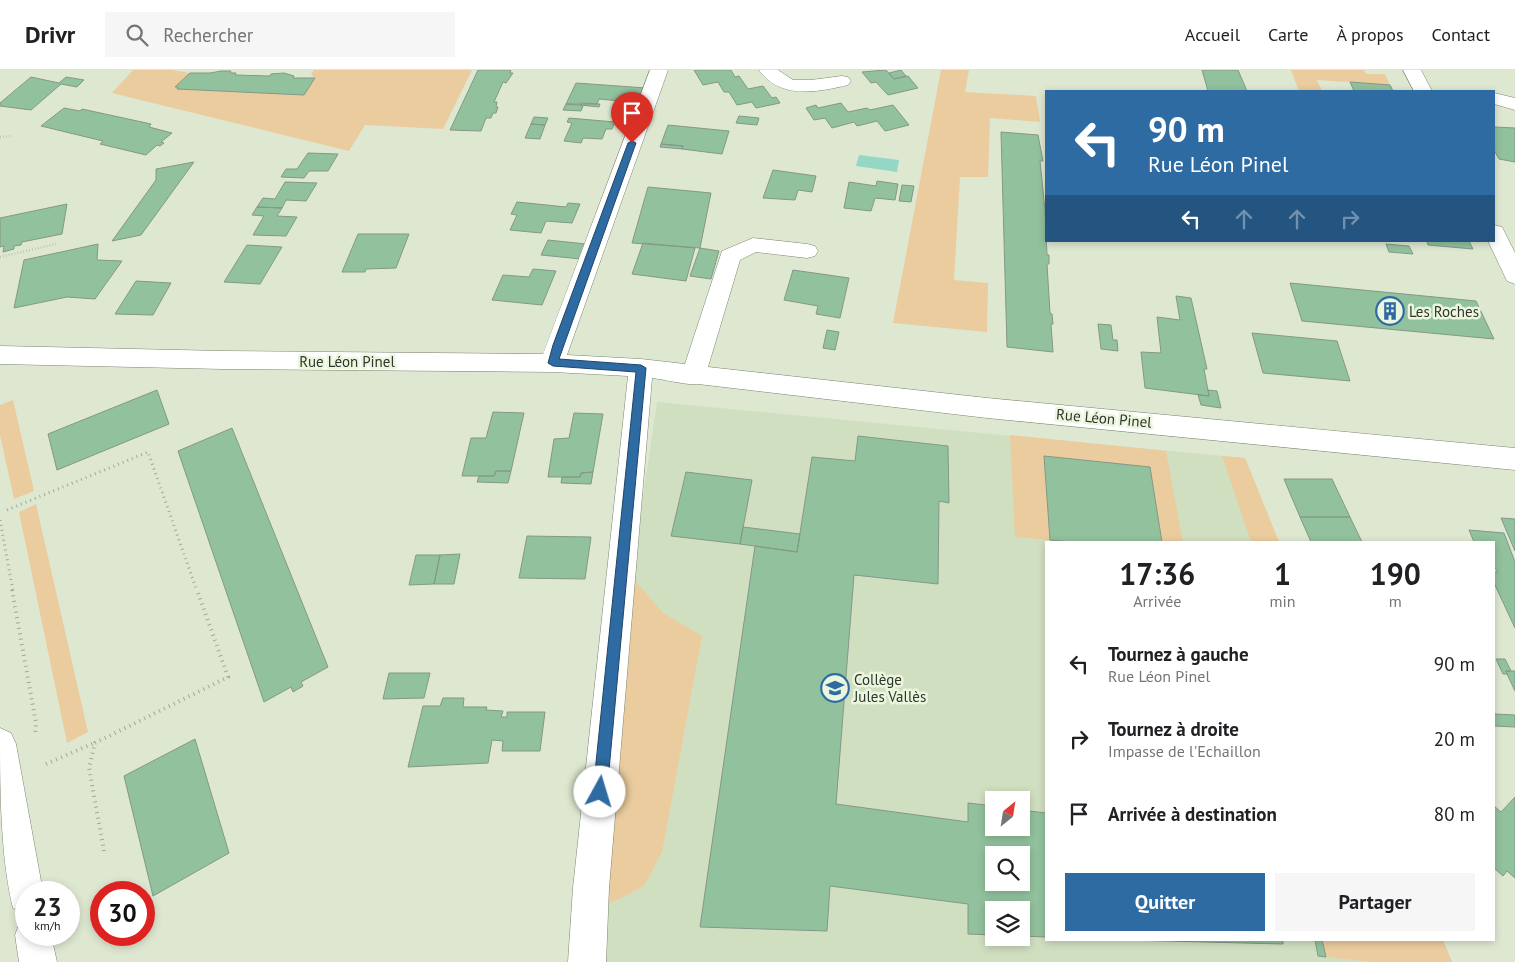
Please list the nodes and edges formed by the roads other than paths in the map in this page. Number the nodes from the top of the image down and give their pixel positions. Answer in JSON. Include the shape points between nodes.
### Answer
{"nodes":[{"id":1,"x":659,"y":70,"type":"edge"},
{"id":2,"x":768,"y":70,"type":"edge"},
{"id":3,"x":1412,"y":70,"type":"edge"},
{"id":4,"x":842,"y":81,"type":"dead end"},
{"id":5,"x":1427,"y":90,"type":"edge"},
{"id":6,"x":1495,"y":98,"type":"edge"},
{"id":7,"x":1515,"y":104,"type":"edge"},
{"id":8,"x":1495,"y":234,"type":"edge"},
{"id":9,"x":807,"y":252,"type":"dead end"},
{"id":10,"x":1515,"y":276,"type":"edge"},
{"id":11,"x":0,"y":355,"type":"edge"},
{"id":12,"x":553,"y":363,"type":"junction"},
{"id":13,"x":641,"y":368,"type":"junction"},
{"id":14,"x":693,"y":376,"type":"junction"},
{"id":15,"x":1515,"y":459,"type":"edge"},
{"id":16,"x":0,"y":744,"type":"edge"},
{"id":17,"x":24,"y":881,"type":"edge"},
{"id":18,"x":35,"y":946,"type":"edge"},
{"id":19,"x":38,"y":962,"type":"edge"},
{"id":20,"x":587,"y":962,"type":"edge"}],
"edges":[{"from":1,"to":12,"type":"street"},
{"from":2,"to":4,"type":"street","via":[[782,84],[792,87]]},
{"from":3,"to":5,"type":"street"},
{"from":6,"to":7,"type":"street"},
{"from":8,"to":10,"type":"street"},
{"from":9,"to":14,"type":"street","via":[[753,245],[730,256]]},
{"from":11,"to":12,"type":"street","name":"Rue Léon Pinel"},
{"from":12,"to":13,"type":"street","name":"Rue Léon Pinel"},
{"from":13,"to":14,"type":"street","name":"Rue Léon Pinel"},
{"from":13,"to":20,"type":"street","via":[[592,879]]},
{"from":14,"to":15,"type":"street","name":"Rue Léon Pinel"},
{"from":16,"to":17,"type":"street"},
{"from":18,"to":19,"type":"street"}]}
